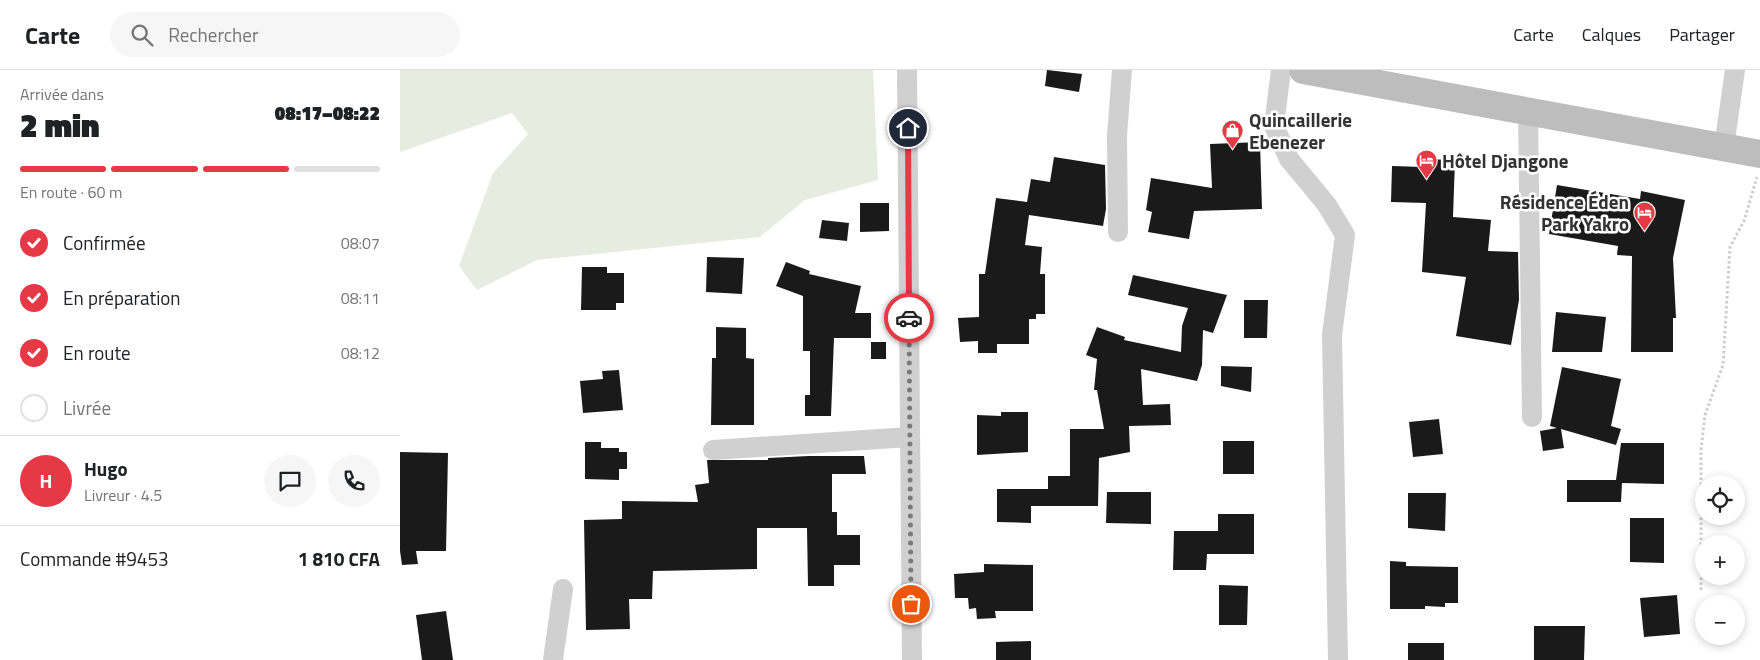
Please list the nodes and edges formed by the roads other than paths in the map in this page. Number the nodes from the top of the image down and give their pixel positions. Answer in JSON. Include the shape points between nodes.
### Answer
{"nodes":[{"id":1,"x":907,"y":70,"type":"edge"},
{"id":2,"x":1122,"y":70,"type":"edge"},
{"id":3,"x":1282,"y":70,"type":"edge"},
{"id":4,"x":1303,"y":70,"type":"edge"},
{"id":5,"x":1735,"y":70,"type":"edge"},
{"id":6,"x":1528,"y":110,"type":"junction"},
{"id":7,"x":1724,"y":147,"type":"junction"},
{"id":8,"x":1759,"y":165,"type":"edge"},
{"id":9,"x":1118,"y":232,"type":"dead end"},
{"id":10,"x":1532,"y":417,"type":"dead end"},
{"id":11,"x":910,"y":437,"type":"junction"},
{"id":12,"x":713,"y":450,"type":"dead end"},
{"id":13,"x":562,"y":589,"type":"dead end"},
{"id":14,"x":553,"y":660,"type":"edge"},
{"id":15,"x":912,"y":660,"type":"edge"},
{"id":16,"x":1338,"y":660,"type":"edge"}],
"edges":[{"from":1,"to":11,"type":"street"},
{"from":2,"to":9,"type":"street","via":[[1117,136]]},
{"from":3,"to":16,"type":"street","via":[[1274,126],[1289,159],[1327,205],[1345,235],[1332,335]]},
{"from":4,"to":6,"type":"street"},
{"from":5,"to":7,"type":"street"},
{"from":6,"to":7,"type":"street"},
{"from":6,"to":10,"type":"street"},
{"from":7,"to":8,"type":"street"},
{"from":11,"to":12,"type":"street"},
{"from":11,"to":15,"type":"street"},
{"from":13,"to":14,"type":"street"}]}
